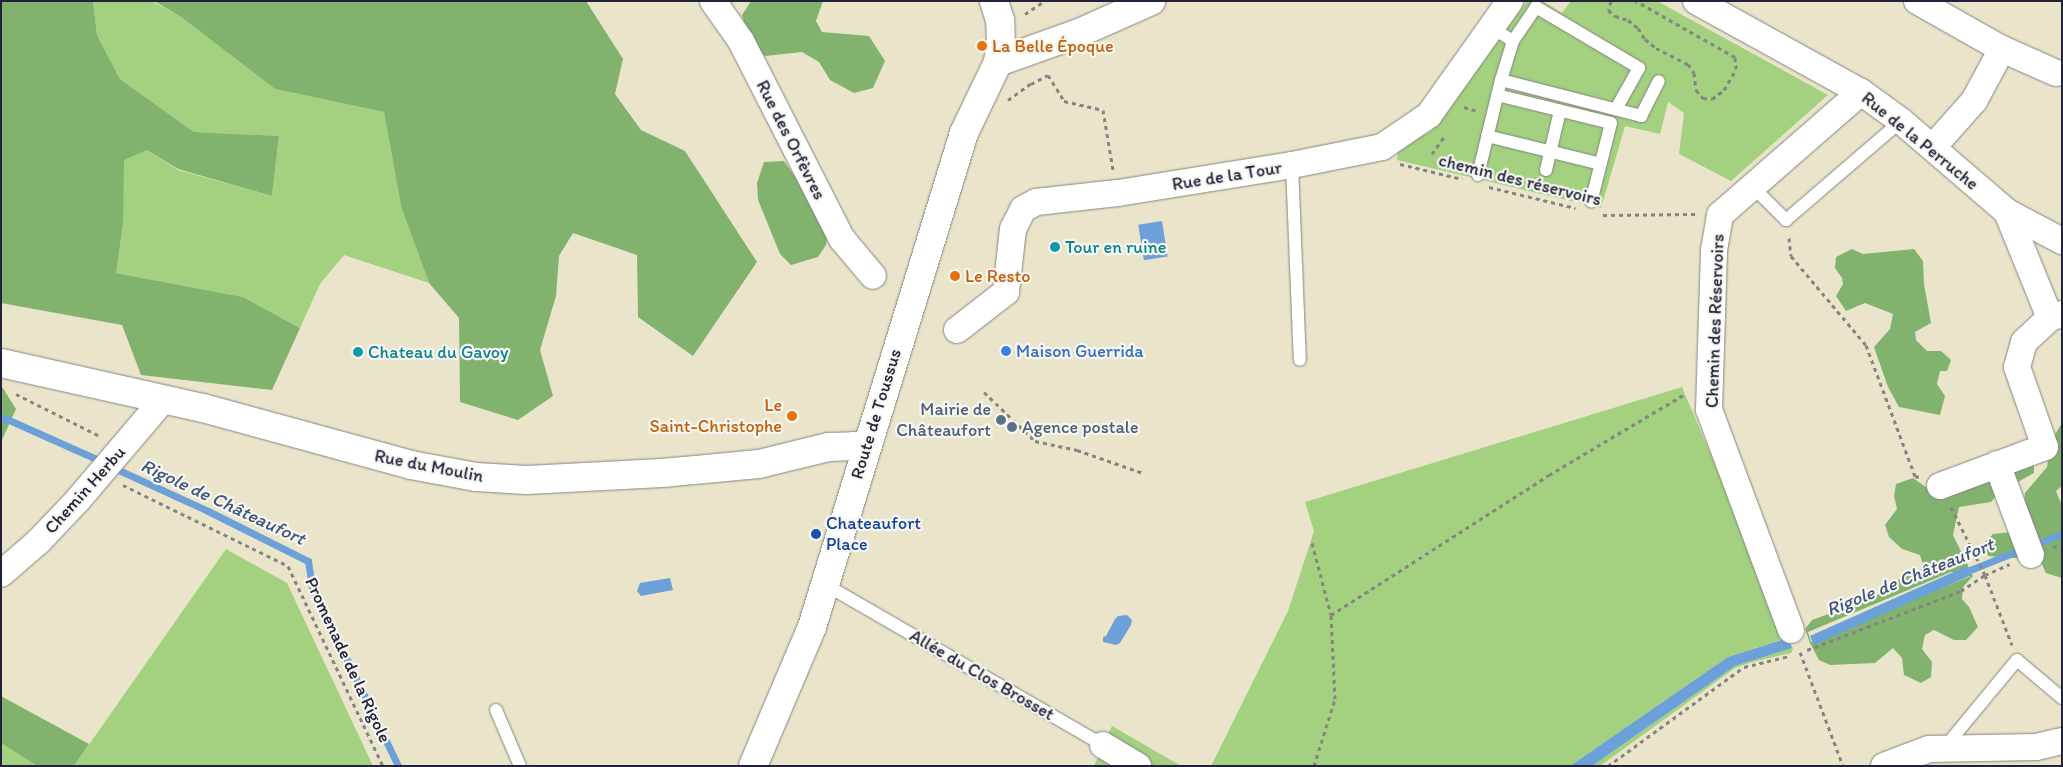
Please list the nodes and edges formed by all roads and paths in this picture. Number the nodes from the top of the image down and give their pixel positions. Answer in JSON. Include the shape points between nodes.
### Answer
{"nodes":[{"id":1,"x":713,"y":1,"type":"edge"},
{"id":2,"x":994,"y":1,"type":"edge"},
{"id":3,"x":1151,"y":1,"type":"edge"},
{"id":4,"x":1510,"y":1,"type":"edge"},
{"id":5,"x":1611,"y":1,"type":"edge"},
{"id":6,"x":1636,"y":1,"type":"edge"},
{"id":7,"x":1696,"y":1,"type":"edge"},
{"id":8,"x":1917,"y":1,"type":"edge"},
{"id":9,"x":1492,"y":28,"type":"junction"},
{"id":10,"x":1513,"y":41,"type":"junction"},
{"id":11,"x":2002,"y":49,"type":"junction"},
{"id":12,"x":998,"y":62,"type":"junction"},
{"id":13,"x":2056,"y":73,"type":"dead end"},
{"id":14,"x":1501,"y":80,"type":"junction"},
{"id":15,"x":1659,"y":81,"type":"dead end"},
{"id":16,"x":1031,"y":84,"type":"dead end"},
{"id":17,"x":1861,"y":92,"type":"junction"},
{"id":18,"x":1497,"y":95,"type":"junction"},
{"id":19,"x":1616,"y":109,"type":"junction"},
{"id":20,"x":1560,"y":111,"type":"junction"},
{"id":21,"x":1901,"y":121,"type":"junction"},
{"id":22,"x":1487,"y":136,"type":"junction"},
{"id":23,"x":1382,"y":147,"type":"junction"},
{"id":24,"x":1933,"y":147,"type":"junction"},
{"id":25,"x":1550,"y":152,"type":"junction"},
{"id":26,"x":1601,"y":164,"type":"junction"},
{"id":27,"x":1292,"y":165,"type":"junction"},
{"id":28,"x":1546,"y":170,"type":"dead end"},
{"id":29,"x":1476,"y":180,"type":"junction"},
{"id":30,"x":1753,"y":187,"type":"junction"},
{"id":31,"x":1118,"y":193,"type":"junction"},
{"id":32,"x":1589,"y":208,"type":"junction"},
{"id":33,"x":2007,"y":212,"type":"junction"},
{"id":34,"x":1720,"y":215,"type":"junction"},
{"id":35,"x":1786,"y":220,"type":"junction"},
{"id":36,"x":2062,"y":241,"type":"edge"},
{"id":37,"x":873,"y":276,"type":"dead end"},
{"id":38,"x":2056,"y":316,"type":"edge"},
{"id":39,"x":957,"y":330,"type":"dead end"},
{"id":40,"x":1300,"y":360,"type":"dead end"},
{"id":41,"x":1,"y":363,"type":"edge"},
{"id":42,"x":1710,"y":379,"type":"junction"},
{"id":43,"x":11,"y":391,"type":"dead end"},
{"id":44,"x":984,"y":392,"type":"dead end"},
{"id":45,"x":163,"y":400,"type":"junction"},
{"id":46,"x":121,"y":450,"type":"junction"},
{"id":47,"x":865,"y":450,"type":"junction"},
{"id":48,"x":1997,"y":464,"type":"junction"},
{"id":49,"x":101,"y":472,"type":"junction"},
{"id":50,"x":1143,"y":473,"type":"dead end"},
{"id":51,"x":1940,"y":486,"type":"junction"},
{"id":52,"x":1312,"y":543,"type":"dead end"},
{"id":53,"x":2062,"y":544,"type":"edge"},
{"id":54,"x":2031,"y":555,"type":"junction"},
{"id":55,"x":1,"y":574,"type":"edge"},
{"id":56,"x":1985,"y":575,"type":"junction"},
{"id":57,"x":826,"y":585,"type":"junction"},
{"id":58,"x":1331,"y":615,"type":"junction"},
{"id":59,"x":1797,"y":645,"type":"junction"},
{"id":60,"x":2017,"y":660,"type":"junction"},
{"id":61,"x":2062,"y":698,"type":"edge"},
{"id":62,"x":496,"y":710,"type":"dead end"},
{"id":63,"x":2062,"y":741,"type":"edge"},
{"id":64,"x":1103,"y":745,"type":"joint"},
{"id":65,"x":1945,"y":747,"type":"junction"},
{"id":66,"x":383,"y":766,"type":"edge"},
{"id":67,"x":520,"y":766,"type":"edge"},
{"id":68,"x":753,"y":766,"type":"edge"},
{"id":69,"x":1138,"y":766,"type":"edge"},
{"id":70,"x":1314,"y":766,"type":"edge"},
{"id":71,"x":1608,"y":766,"type":"edge"},
{"id":72,"x":1843,"y":766,"type":"edge"},
{"id":73,"x":1884,"y":766,"type":"edge"}],
"edges":[{"from":1,"to":37,"type":"street","name":"Rue des Orfèvres","via":[[740,41],[842,240]]},
{"from":2,"to":12,"type":"street","name":"Route de Toussus","via":[[1000,20]]},
{"from":3,"to":12,"type":"street","via":[[1079,33]]},
{"from":4,"to":9,"type":"street","name":"Rue de la Tour"},
{"from":5,"to":6,"type":"path","via":[[1608,10],[1615,16],[1628,20],[1656,48],[1688,64],[1694,74],[1696,90],[1702,98],[1712,99],[1724,90],[1736,68],[1735,57]]},
{"from":7,"to":17,"type":"street","name":"Rue de la Perruche"},
{"from":8,"to":11,"type":"street"},
{"from":9,"to":10,"type":"lane"},
{"from":9,"to":23,"type":"street","name":"Rue de la Tour","via":[[1429,115]]},
{"from":10,"to":14,"type":"lane"},
{"from":10,"to":19,"type":"lane","via":[[1536,7],[1639,68]]},
{"from":11,"to":13,"type":"street"},
{"from":11,"to":24,"type":"street","via":[[1974,101]]},
{"from":12,"to":47,"type":"street","name":"Route de Toussus","via":[[964,132]]},
{"from":14,"to":18,"type":"lane"},
{"from":14,"to":19,"type":"lane"},
{"from":15,"to":19,"type":"lane","via":[[1641,116]]},
{"from":16,"to":31,"type":"path","via":[[1048,75],[1064,101],[1103,110]]},
{"from":17,"to":21,"type":"street","name":"Rue de la Perruche"},
{"from":17,"to":30,"type":"street","name":"Chemin des Réservoirs"},
{"from":18,"to":20,"type":"lane"},
{"from":18,"to":22,"type":"lane"},
{"from":20,"to":25,"type":"lane"},
{"from":20,"to":26,"type":"lane","via":[[1612,124]]},
{"from":21,"to":24,"type":"street","name":"Rue de la Perruche"},
{"from":21,"to":35,"type":"lane"},
{"from":22,"to":25,"type":"lane"},
{"from":22,"to":29,"type":"lane"},
{"from":23,"to":27,"type":"street","name":"Rue de la Tour"},
{"from":23,"to":29,"type":"path","name":"chemin des réservoirs","via":[[1394,162]]},
{"from":24,"to":33,"type":"street","name":"Rue de la Perruche"},
{"from":25,"to":26,"type":"lane"},
{"from":25,"to":28,"type":"lane"},
{"from":26,"to":32,"type":"lane"},
{"from":27,"to":31,"type":"street","name":"Rue de la Tour"},
{"from":27,"to":40,"type":"lane"},
{"from":29,"to":32,"type":"path","name":"chemin des réservoirs"},
{"from":30,"to":34,"type":"street","name":"Chemin des Réservoirs"},
{"from":30,"to":35,"type":"lane"},
{"from":31,"to":39,"type":"street","name":"Rue de la Tour","via":[[1036,202],[1023,209],[1013,229],[1006,292]]},
{"from":32,"to":34,"type":"path","name":"chemin des réservoirs","via":[[1603,215]]},
{"from":33,"to":36,"type":"street","name":"Rue de la Perruche"},
{"from":33,"to":38,"type":"street"},
{"from":34,"to":42,"type":"street","name":"Chemin des Réservoirs","via":[[1714,250]]},
{"from":35,"to":51,"type":"path","via":[[1791,256],[1866,345],[1915,476]]},
{"from":38,"to":48,"type":"street","via":[[2024,342],[2017,367],[2045,447]]},
{"from":41,"to":45,"type":"street","name":"Rue du Moulin"},
{"from":42,"to":58,"type":"path","via":[[1549,475]]},
{"from":42,"to":59,"type":"street","name":"Chemin des Réservoirs","via":[[1709,410]]},
{"from":43,"to":46,"type":"path"},
{"from":44,"to":50,"type":"path","via":[[1035,442],[1077,450]]},
{"from":45,"to":46,"type":"street","name":"Chemin Herbu"},
{"from":45,"to":47,"type":"street","name":"Rue du Moulin","via":[[368,454],[476,477],[536,479],[662,473],[759,464],[829,447],[854,446]]},
{"from":46,"to":49,"type":"street","name":"Chemin Herbu"},
{"from":47,"to":57,"type":"street","name":"Route de Toussus"},
{"from":48,"to":51,"type":"street"},
{"from":48,"to":54,"type":"street"},
{"from":49,"to":55,"type":"street","name":"Chemin Herbu","via":[[39,540]]},
{"from":49,"to":66,"type":"path","name":"Promenade de la Rigole","via":[[288,566]]},
{"from":51,"to":56,"type":"path"},
{"from":52,"to":58,"type":"path"},
{"from":53,"to":54,"type":"path"},
{"from":54,"to":56,"type":"path"},
{"from":56,"to":59,"type":"path","via":[[1961,591]]},
{"from":56,"to":60,"type":"path"},
{"from":57,"to":64,"type":"lane","name":"Allée du Clos Brosset"},
{"from":57,"to":68,"type":"street","name":"Route de Toussus"},
{"from":58,"to":70,"type":"path","via":[[1335,699]]},
{"from":59,"to":71,"type":"path","via":[[1744,667]]},
{"from":59,"to":72,"type":"path"},
{"from":60,"to":61,"type":"lane"},
{"from":60,"to":65,"type":"lane"},
{"from":62,"to":67,"type":"lane"},
{"from":63,"to":65,"type":"street","via":[[2036,747]]},
{"from":64,"to":69,"type":"street","name":"Allée du Clos Brosset"},
{"from":65,"to":73,"type":"street","via":[[1929,749]]}]}
